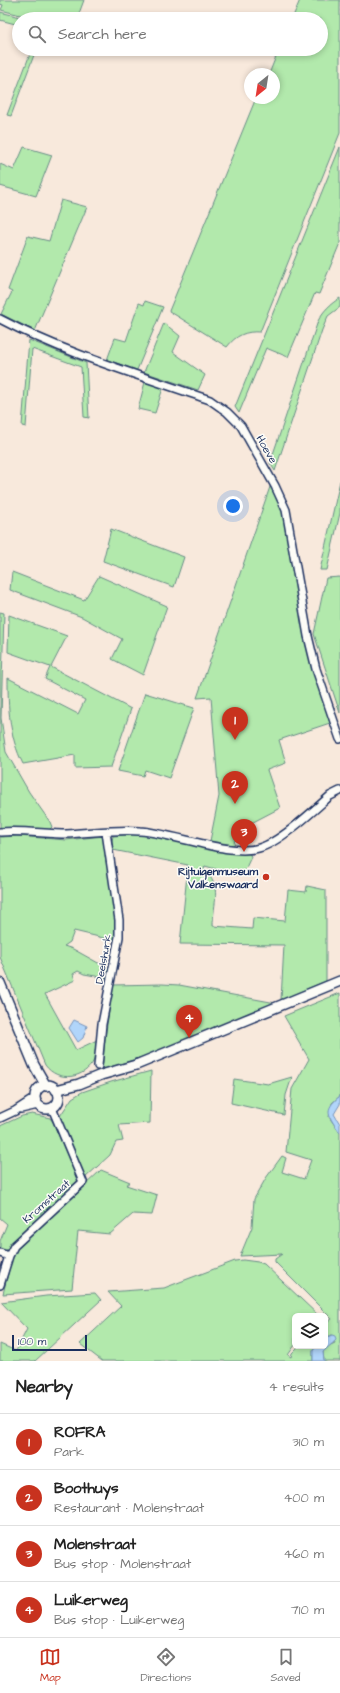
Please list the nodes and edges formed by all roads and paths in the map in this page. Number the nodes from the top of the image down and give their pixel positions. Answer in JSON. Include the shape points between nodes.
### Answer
{"nodes":[{"id":1,"x":0,"y":319,"type":"edge"},
{"id":2,"x":340,"y":739,"type":"edge"},
{"id":3,"x":340,"y":791,"type":"edge"},
{"id":4,"x":0,"y":832,"type":"edge"},
{"id":5,"x":106,"y":832,"type":"junction"},
{"id":6,"x":340,"y":981,"type":"edge"},
{"id":7,"x":0,"y":983,"type":"edge"},
{"id":8,"x":98,"y":1066,"type":"dead end"},
{"id":9,"x":43,"y":1087,"type":"junction"},
{"id":10,"x":58,"y":1093,"type":"junction"},
{"id":11,"x":37,"y":1102,"type":"junction"},
{"id":12,"x":52,"y":1108,"type":"junction"},
{"id":13,"x":0,"y":1118,"type":"edge"},
{"id":14,"x":0,"y":1253,"type":"edge"},
{"id":15,"x":9,"y":1256,"type":"junction"},
{"id":16,"x":0,"y":1285,"type":"edge"}],
"edges":[{"from":1,"to":2,"type":"street","name":"Hoeve","via":[[70,352],[210,400],[241,426],[286,510],[308,636],[316,669]]},
{"from":3,"to":5,"type":"street","via":[[330,796],[275,840],[253,850],[233,850],[155,832]]},
{"from":4,"to":5,"type":"street"},
{"from":5,"to":8,"type":"street","name":"Deelshurk","via":[[119,920],[119,937],[102,1024]]},
{"from":6,"to":10,"type":"main road","via":[[136,1065],[101,1075]]},
{"from":7,"to":9,"type":"main road"},
{"from":9,"to":10,"type":"main road","via":[[50,1086]]},
{"from":9,"to":11,"type":"main road","via":[[37,1091]]},
{"from":10,"to":12,"type":"main road","via":[[57,1104]]},
{"from":11,"to":12,"type":"main road","via":[[45,1109]]},
{"from":11,"to":13,"type":"street"},
{"from":12,"to":15,"type":"street","name":"Kromstraat","via":[[83,1182],[23,1236]]},
{"from":14,"to":15,"type":"street"},
{"from":15,"to":16,"type":"street","name":"Kromstraat"}]}
